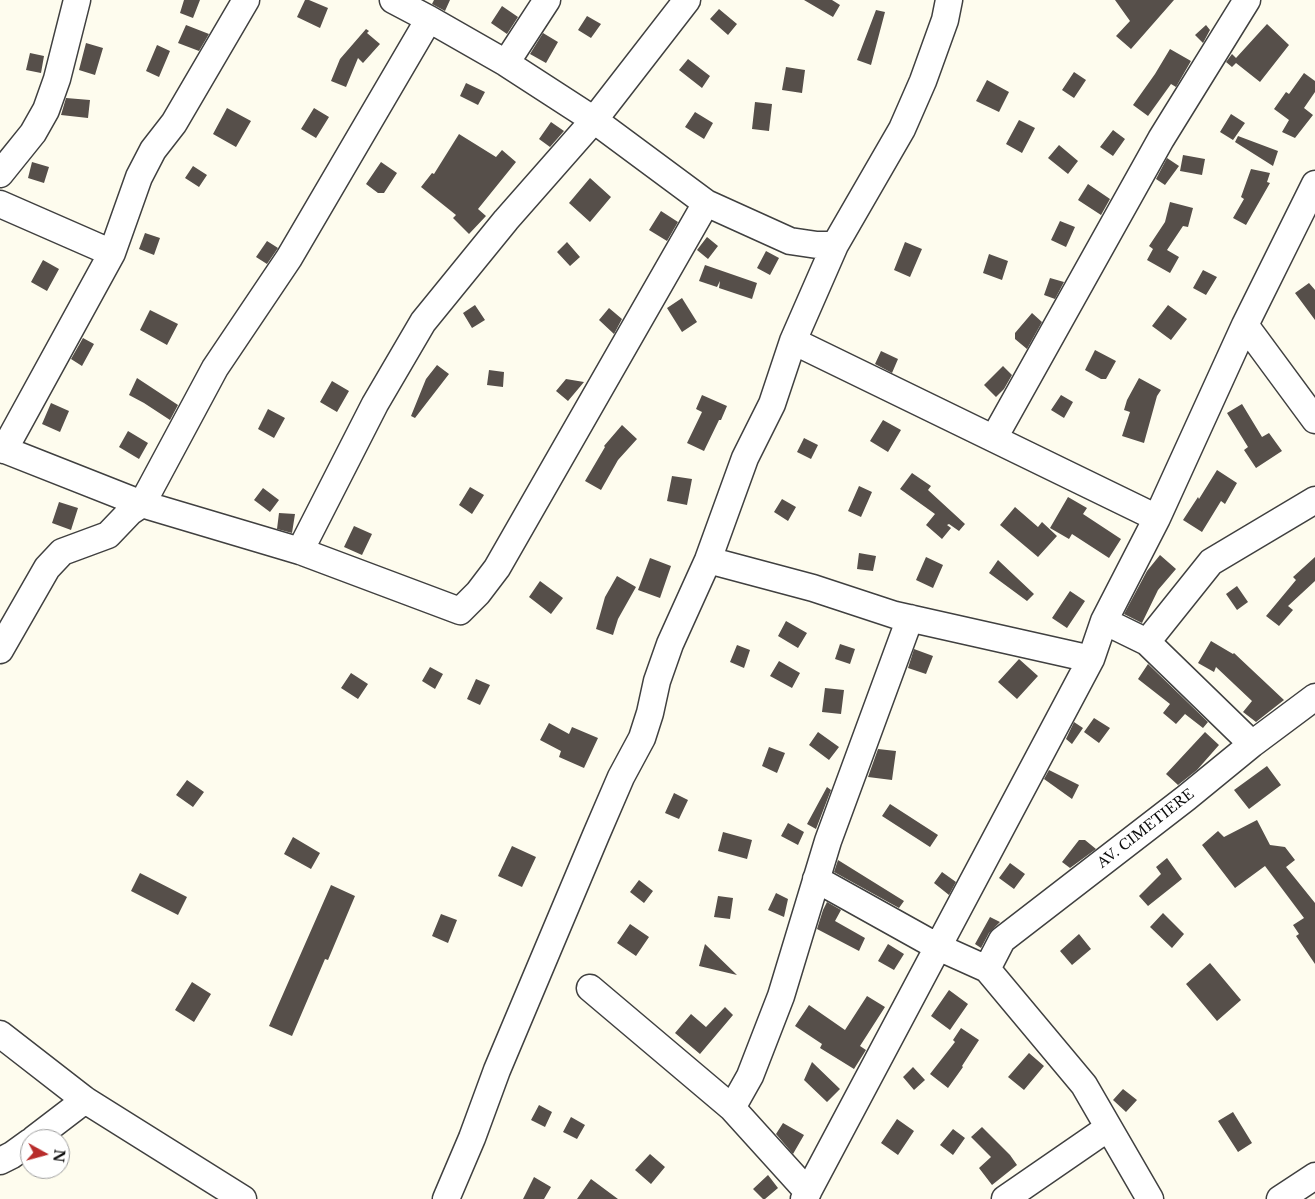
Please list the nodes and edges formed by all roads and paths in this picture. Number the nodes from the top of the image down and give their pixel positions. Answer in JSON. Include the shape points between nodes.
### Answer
{"nodes":[{"id":1,"x":77,"y":0,"type":"edge"},
{"id":2,"x":246,"y":0,"type":"edge"},
{"id":3,"x":393,"y":0,"type":"edge"},
{"id":4,"x":547,"y":0,"type":"edge"},
{"id":5,"x":687,"y":0,"type":"edge"},
{"id":6,"x":949,"y":0,"type":"edge"},
{"id":7,"x":1247,"y":0,"type":"edge"},
{"id":8,"x":429,"y":19,"type":"junction"},
{"id":9,"x":506,"y":63,"type":"junction"},
{"id":10,"x":594,"y":120,"type":"junction"},
{"id":11,"x":0,"y":174,"type":"edge"},
{"id":12,"x":1315,"y":184,"type":"edge"},
{"id":13,"x":706,"y":203,"type":"junction"},
{"id":14,"x":0,"y":204,"type":"edge"},
{"id":15,"x":835,"y":244,"type":"junction"},
{"id":16,"x":112,"y":254,"type":"junction"},
{"id":17,"x":1245,"y":325,"type":"junction"},
{"id":18,"x":793,"y":341,"type":"junction"},
{"id":19,"x":1315,"y":420,"type":"edge"},
{"id":20,"x":994,"y":438,"type":"junction"},
{"id":21,"x":2,"y":449,"type":"edge"},
{"id":22,"x":1315,"y":500,"type":"edge"},
{"id":23,"x":142,"y":504,"type":"junction"},
{"id":24,"x":1157,"y":518,"type":"junction"},
{"id":25,"x":300,"y":551,"type":"junction"},
{"id":26,"x":708,"y":560,"type":"junction"},
{"id":27,"x":910,"y":618,"type":"junction"},
{"id":28,"x":1104,"y":621,"type":"junction"},
{"id":29,"x":1147,"y":642,"type":"junction"},
{"id":30,"x":0,"y":650,"type":"edge"},
{"id":31,"x":1091,"y":659,"type":"junction"},
{"id":32,"x":1315,"y":698,"type":"edge"},
{"id":33,"x":1252,"y":744,"type":"junction"},
{"id":34,"x":816,"y":879,"type":"junction"},
{"id":35,"x":938,"y":947,"type":"junction"},
{"id":36,"x":987,"y":969,"type":"junction"},
{"id":37,"x":590,"y":988,"type":"dead end"},
{"id":38,"x":0,"y":1034,"type":"edge"},
{"id":39,"x":85,"y":1100,"type":"junction"},
{"id":40,"x":732,"y":1108,"type":"junction"},
{"id":41,"x":1108,"y":1128,"type":"junction"},
{"id":42,"x":47,"y":1129,"type":"edge"},
{"id":43,"x":20,"y":1149,"type":"edge"},
{"id":44,"x":0,"y":1161,"type":"edge"},
{"id":45,"x":1315,"y":1176,"type":"edge"},
{"id":46,"x":806,"y":1196,"type":"edge"},
{"id":47,"x":1289,"y":1197,"type":"edge"},
{"id":48,"x":244,"y":1199,"type":"edge"},
{"id":49,"x":446,"y":1199,"type":"edge"},
{"id":50,"x":1006,"y":1199,"type":"edge"},
{"id":51,"x":1150,"y":1199,"type":"edge"}],
"edges":[{"from":1,"to":11,"type":"street","via":[[58,79],[46,110],[34,133]]},
{"from":2,"to":16,"type":"street","via":[[174,123],[153,150],[139,177]]},
{"from":3,"to":8,"type":"street"},
{"from":4,"to":9,"type":"street"},
{"from":5,"to":10,"type":"street"},
{"from":6,"to":15,"type":"street","via":[[923,80],[902,129]]},
{"from":7,"to":20,"type":"street","via":[[1161,139]]},
{"from":8,"to":9,"type":"street"},
{"from":8,"to":23,"type":"street","via":[[289,258],[215,368]]},
{"from":9,"to":10,"type":"street"},
{"from":10,"to":13,"type":"street"},
{"from":10,"to":25,"type":"street","via":[[506,220],[423,322],[375,404]]},
{"from":12,"to":17,"type":"street"},
{"from":13,"to":15,"type":"street","via":[[790,240],[817,245]]},
{"from":13,"to":25,"type":"street","via":[[497,568],[460,611]]},
{"from":14,"to":16,"type":"street"},
{"from":15,"to":18,"type":"street"},
{"from":16,"to":21,"type":"street"},
{"from":17,"to":19,"type":"street"},
{"from":17,"to":24,"type":"street"},
{"from":18,"to":20,"type":"street"},
{"from":18,"to":26,"type":"street","via":[[772,404],[746,458]]},
{"from":20,"to":24,"type":"street"},
{"from":21,"to":23,"type":"street"},
{"from":22,"to":29,"type":"street","via":[[1211,562]]},
{"from":23,"to":25,"type":"street"},
{"from":23,"to":30,"type":"street","via":[[108,535],[62,552],[47,568]]},
{"from":24,"to":28,"type":"street"},
{"from":26,"to":27,"type":"street"},
{"from":26,"to":49,"type":"street","via":[[670,644],[642,738],[596,834]]},
{"from":27,"to":31,"type":"street"},
{"from":27,"to":34,"type":"street"},
{"from":28,"to":29,"type":"street"},
{"from":28,"to":31,"type":"street"},
{"from":29,"to":33,"type":"street"},
{"from":31,"to":35,"type":"street"},
{"from":32,"to":33,"type":"street","name":"AV. CIMETIERE"},
{"from":33,"to":36,"type":"street","name":"AV. CIMETIERE","via":[[1002,940]]},
{"from":34,"to":35,"type":"street"},
{"from":34,"to":40,"type":"street","via":[[781,996],[750,1076]]},
{"from":35,"to":36,"type":"street"},
{"from":35,"to":46,"type":"street"},
{"from":36,"to":41,"type":"street","via":[[1084,1085]]},
{"from":37,"to":40,"type":"street"},
{"from":38,"to":39,"type":"street"},
{"from":39,"to":42,"type":"street"},
{"from":39,"to":48,"type":"street"},
{"from":40,"to":46,"type":"street"},
{"from":41,"to":50,"type":"street"},
{"from":41,"to":51,"type":"street"},
{"from":43,"to":44,"type":"street"},
{"from":45,"to":47,"type":"street"}]}
